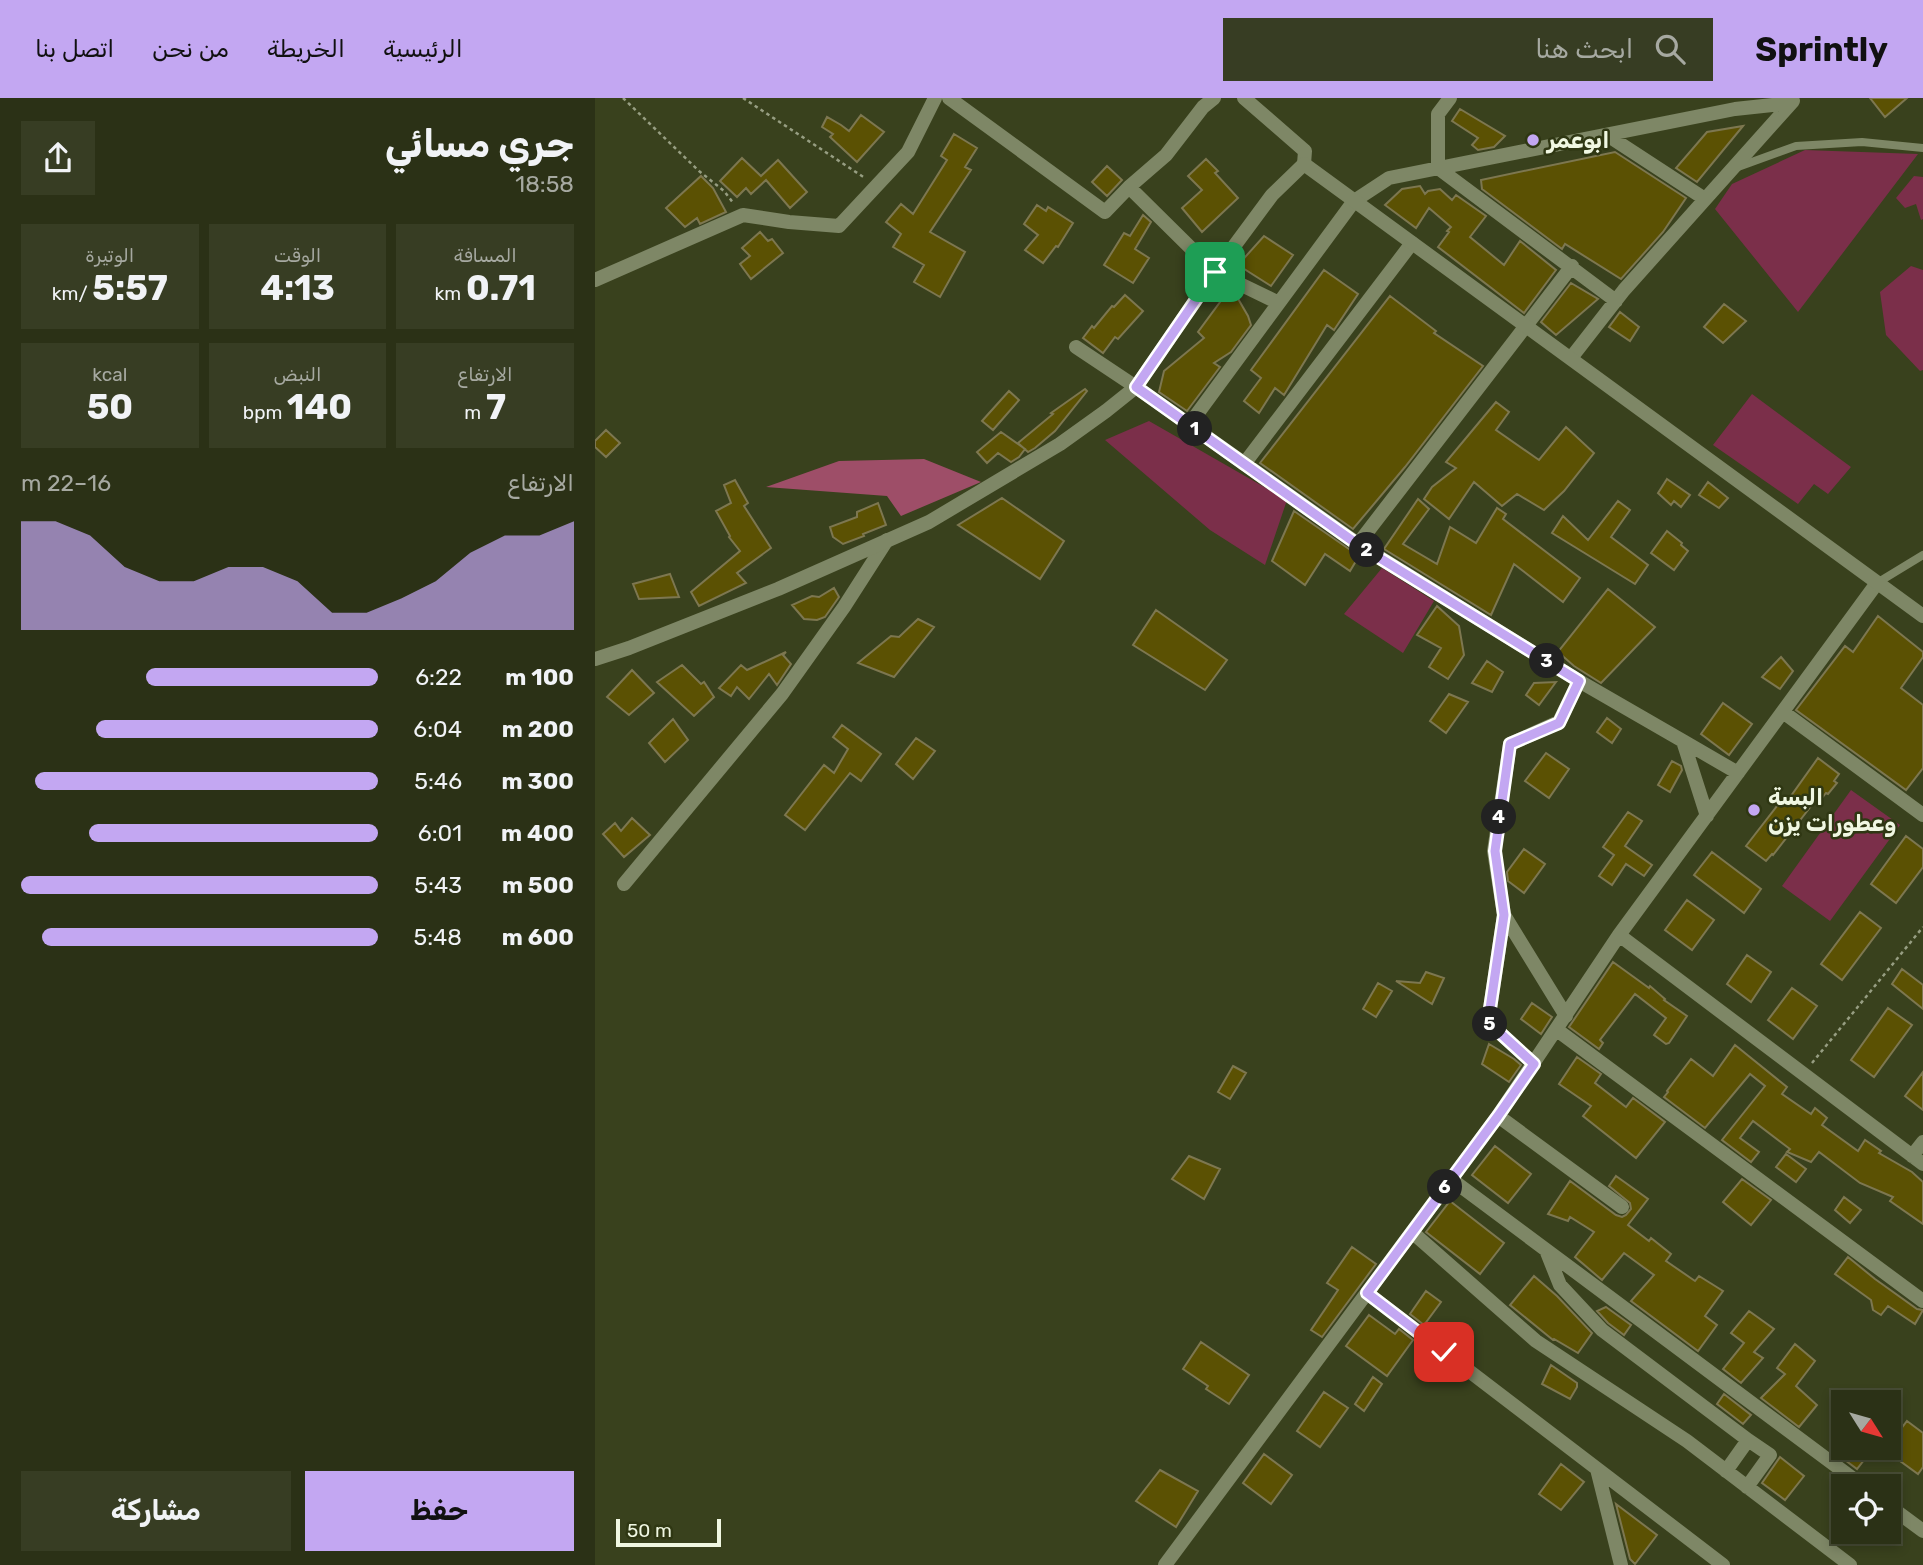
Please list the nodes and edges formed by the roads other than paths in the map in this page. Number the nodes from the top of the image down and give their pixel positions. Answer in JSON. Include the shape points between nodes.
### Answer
{"nodes":[{"id":1,"x":935,"y":98,"type":"edge"},
{"id":2,"x":949,"y":98,"type":"edge"},
{"id":3,"x":1244,"y":98,"type":"edge"},
{"id":4,"x":1450,"y":98,"type":"edge"},
{"id":5,"x":1790,"y":100,"type":"edge"},
{"id":6,"x":1205,"y":101,"type":"edge"},
{"id":7,"x":1607,"y":135,"type":"junction"},
{"id":8,"x":1923,"y":148,"type":"edge"},
{"id":9,"x":1304,"y":164,"type":"junction"},
{"id":10,"x":1438,"y":168,"type":"junction"},
{"id":11,"x":1732,"y":169,"type":"junction"},
{"id":12,"x":1129,"y":187,"type":"junction"},
{"id":13,"x":1705,"y":199,"type":"junction"},
{"id":14,"x":1354,"y":201,"type":"junction"},
{"id":15,"x":1412,"y":243,"type":"junction"},
{"id":16,"x":1572,"y":266,"type":"junction"},
{"id":17,"x":1215,"y":272,"type":"junction"},
{"id":18,"x":595,"y":280,"type":"edge"},
{"id":19,"x":1616,"y":300,"type":"junction"},
{"id":20,"x":1279,"y":303,"type":"junction"},
{"id":21,"x":1527,"y":326,"type":"junction"},
{"id":22,"x":1076,"y":347,"type":"dead end"},
{"id":23,"x":1571,"y":358,"type":"junction"},
{"id":24,"x":1136,"y":387,"type":"junction"},
{"id":25,"x":1189,"y":425,"type":"junction"},
{"id":26,"x":1244,"y":464,"type":"junction"},
{"id":27,"x":887,"y":540,"type":"junction"},
{"id":28,"x":1357,"y":544,"type":"junction"},
{"id":29,"x":1923,"y":555,"type":"edge"},
{"id":30,"x":1877,"y":583,"type":"junction"},
{"id":31,"x":1923,"y":616,"type":"edge"},
{"id":32,"x":595,"y":659,"type":"edge"},
{"id":33,"x":1579,"y":681,"type":"junction"},
{"id":34,"x":1783,"y":712,"type":"junction"},
{"id":35,"x":1683,"y":741,"type":"junction"},
{"id":36,"x":1738,"y":773,"type":"junction"},
{"id":37,"x":1923,"y":815,"type":"edge"},
{"id":38,"x":1707,"y":816,"type":"junction"},
{"id":39,"x":624,"y":884,"type":"dead end"},
{"id":40,"x":1504,"y":915,"type":"junction"},
{"id":41,"x":1619,"y":935,"type":"junction"},
{"id":42,"x":1566,"y":1016,"type":"junction"},
{"id":43,"x":1557,"y":1030,"type":"junction"},
{"id":44,"x":1534,"y":1064,"type":"junction"},
{"id":45,"x":1498,"y":1116,"type":"junction"},
{"id":46,"x":1923,"y":1142,"type":"edge"},
{"id":47,"x":1917,"y":1160,"type":"edge"},
{"id":48,"x":1451,"y":1179,"type":"junction"},
{"id":49,"x":1622,"y":1207,"type":"dead end"},
{"id":50,"x":1412,"y":1232,"type":"junction"},
{"id":51,"x":1546,"y":1250,"type":"junction"},
{"id":52,"x":1367,"y":1293,"type":"junction"},
{"id":53,"x":1923,"y":1301,"type":"edge"},
{"id":54,"x":1748,"y":1440,"type":"junction"},
{"id":55,"x":1597,"y":1469,"type":"junction"},
{"id":56,"x":1726,"y":1471,"type":"junction"},
{"id":57,"x":1847,"y":1474,"type":"edge"},
{"id":58,"x":1747,"y":1487,"type":"junction"},
{"id":59,"x":1901,"y":1515,"type":"edge"},
{"id":60,"x":1923,"y":1531,"type":"edge"},
{"id":61,"x":1623,"y":1563,"type":"edge"},
{"id":62,"x":1165,"y":1565,"type":"edge"},
{"id":63,"x":1723,"y":1565,"type":"edge"},
{"id":64,"x":1850,"y":1565,"type":"edge"}],
"edges":[{"from":1,"to":18,"type":"street","via":[[908,152],[839,226],[743,215]]},
{"from":2,"to":12,"type":"street","via":[[1105,212]]},
{"from":3,"to":9,"type":"street","via":[[1305,151]]},
{"from":4,"to":10,"type":"street","via":[[1438,114]]},
{"from":5,"to":7,"type":"street"},
{"from":5,"to":11,"type":"street"},
{"from":6,"to":12,"type":"street","via":[[1166,155]]},
{"from":7,"to":10,"type":"street"},
{"from":7,"to":13,"type":"street"},
{"from":8,"to":11,"type":"lane","via":[[1862,142],[1796,146]]},
{"from":9,"to":14,"type":"street"},
{"from":9,"to":17,"type":"street","via":[[1272,195]]},
{"from":10,"to":14,"type":"street","via":[[1389,178]]},
{"from":10,"to":16,"type":"street"},
{"from":11,"to":13,"type":"street"},
{"from":12,"to":17,"type":"street"},
{"from":13,"to":19,"type":"street"},
{"from":14,"to":15,"type":"street"},
{"from":14,"to":20,"type":"street"},
{"from":15,"to":21,"type":"street"},
{"from":15,"to":26,"type":"street"},
{"from":16,"to":19,"type":"street"},
{"from":16,"to":21,"type":"street"},
{"from":17,"to":20,"type":"street"},
{"from":17,"to":24,"type":"street"},
{"from":19,"to":23,"type":"street"},
{"from":20,"to":25,"type":"street"},
{"from":21,"to":23,"type":"street"},
{"from":21,"to":28,"type":"street"},
{"from":22,"to":24,"type":"street"},
{"from":23,"to":30,"type":"street"},
{"from":24,"to":25,"type":"street"},
{"from":24,"to":27,"type":"street","via":[[1059,444],[929,522]]},
{"from":25,"to":26,"type":"street"},
{"from":26,"to":28,"type":"street"},
{"from":27,"to":32,"type":"street","via":[[778,589]]},
{"from":27,"to":39,"type":"street","via":[[782,694]]},
{"from":28,"to":33,"type":"street"},
{"from":29,"to":30,"type":"lane"},
{"from":30,"to":31,"type":"street"},
{"from":30,"to":34,"type":"street"},
{"from":33,"to":35,"type":"street"},
{"from":33,"to":40,"type":"street","via":[[1559,723],[1510,744],[1495,851]]},
{"from":34,"to":36,"type":"street"},
{"from":34,"to":37,"type":"street"},
{"from":35,"to":36,"type":"street"},
{"from":35,"to":38,"type":"street"},
{"from":36,"to":38,"type":"street"},
{"from":38,"to":41,"type":"street"},
{"from":40,"to":42,"type":"street"},
{"from":40,"to":44,"type":"street","via":[[1488,1022]]},
{"from":41,"to":42,"type":"street"},
{"from":41,"to":47,"type":"street"},
{"from":42,"to":43,"type":"street"},
{"from":43,"to":44,"type":"street"},
{"from":43,"to":53,"type":"street"},
{"from":44,"to":45,"type":"street"},
{"from":45,"to":48,"type":"street"},
{"from":45,"to":49,"type":"street"},
{"from":46,"to":47,"type":"street"},
{"from":48,"to":50,"type":"street"},
{"from":48,"to":51,"type":"street"},
{"from":50,"to":52,"type":"street"},
{"from":50,"to":56,"type":"street","via":[[1536,1341]]},
{"from":51,"to":54,"type":"street","via":[[1560,1285],[1602,1330]]},
{"from":51,"to":57,"type":"street"},
{"from":52,"to":55,"type":"street"},
{"from":52,"to":62,"type":"street"},
{"from":54,"to":56,"type":"street"},
{"from":54,"to":58,"type":"street","via":[[1770,1455]]},
{"from":55,"to":61,"type":"street"},
{"from":55,"to":63,"type":"street"},
{"from":56,"to":58,"type":"street"},
{"from":58,"to":64,"type":"street"},
{"from":59,"to":60,"type":"street"}]}
